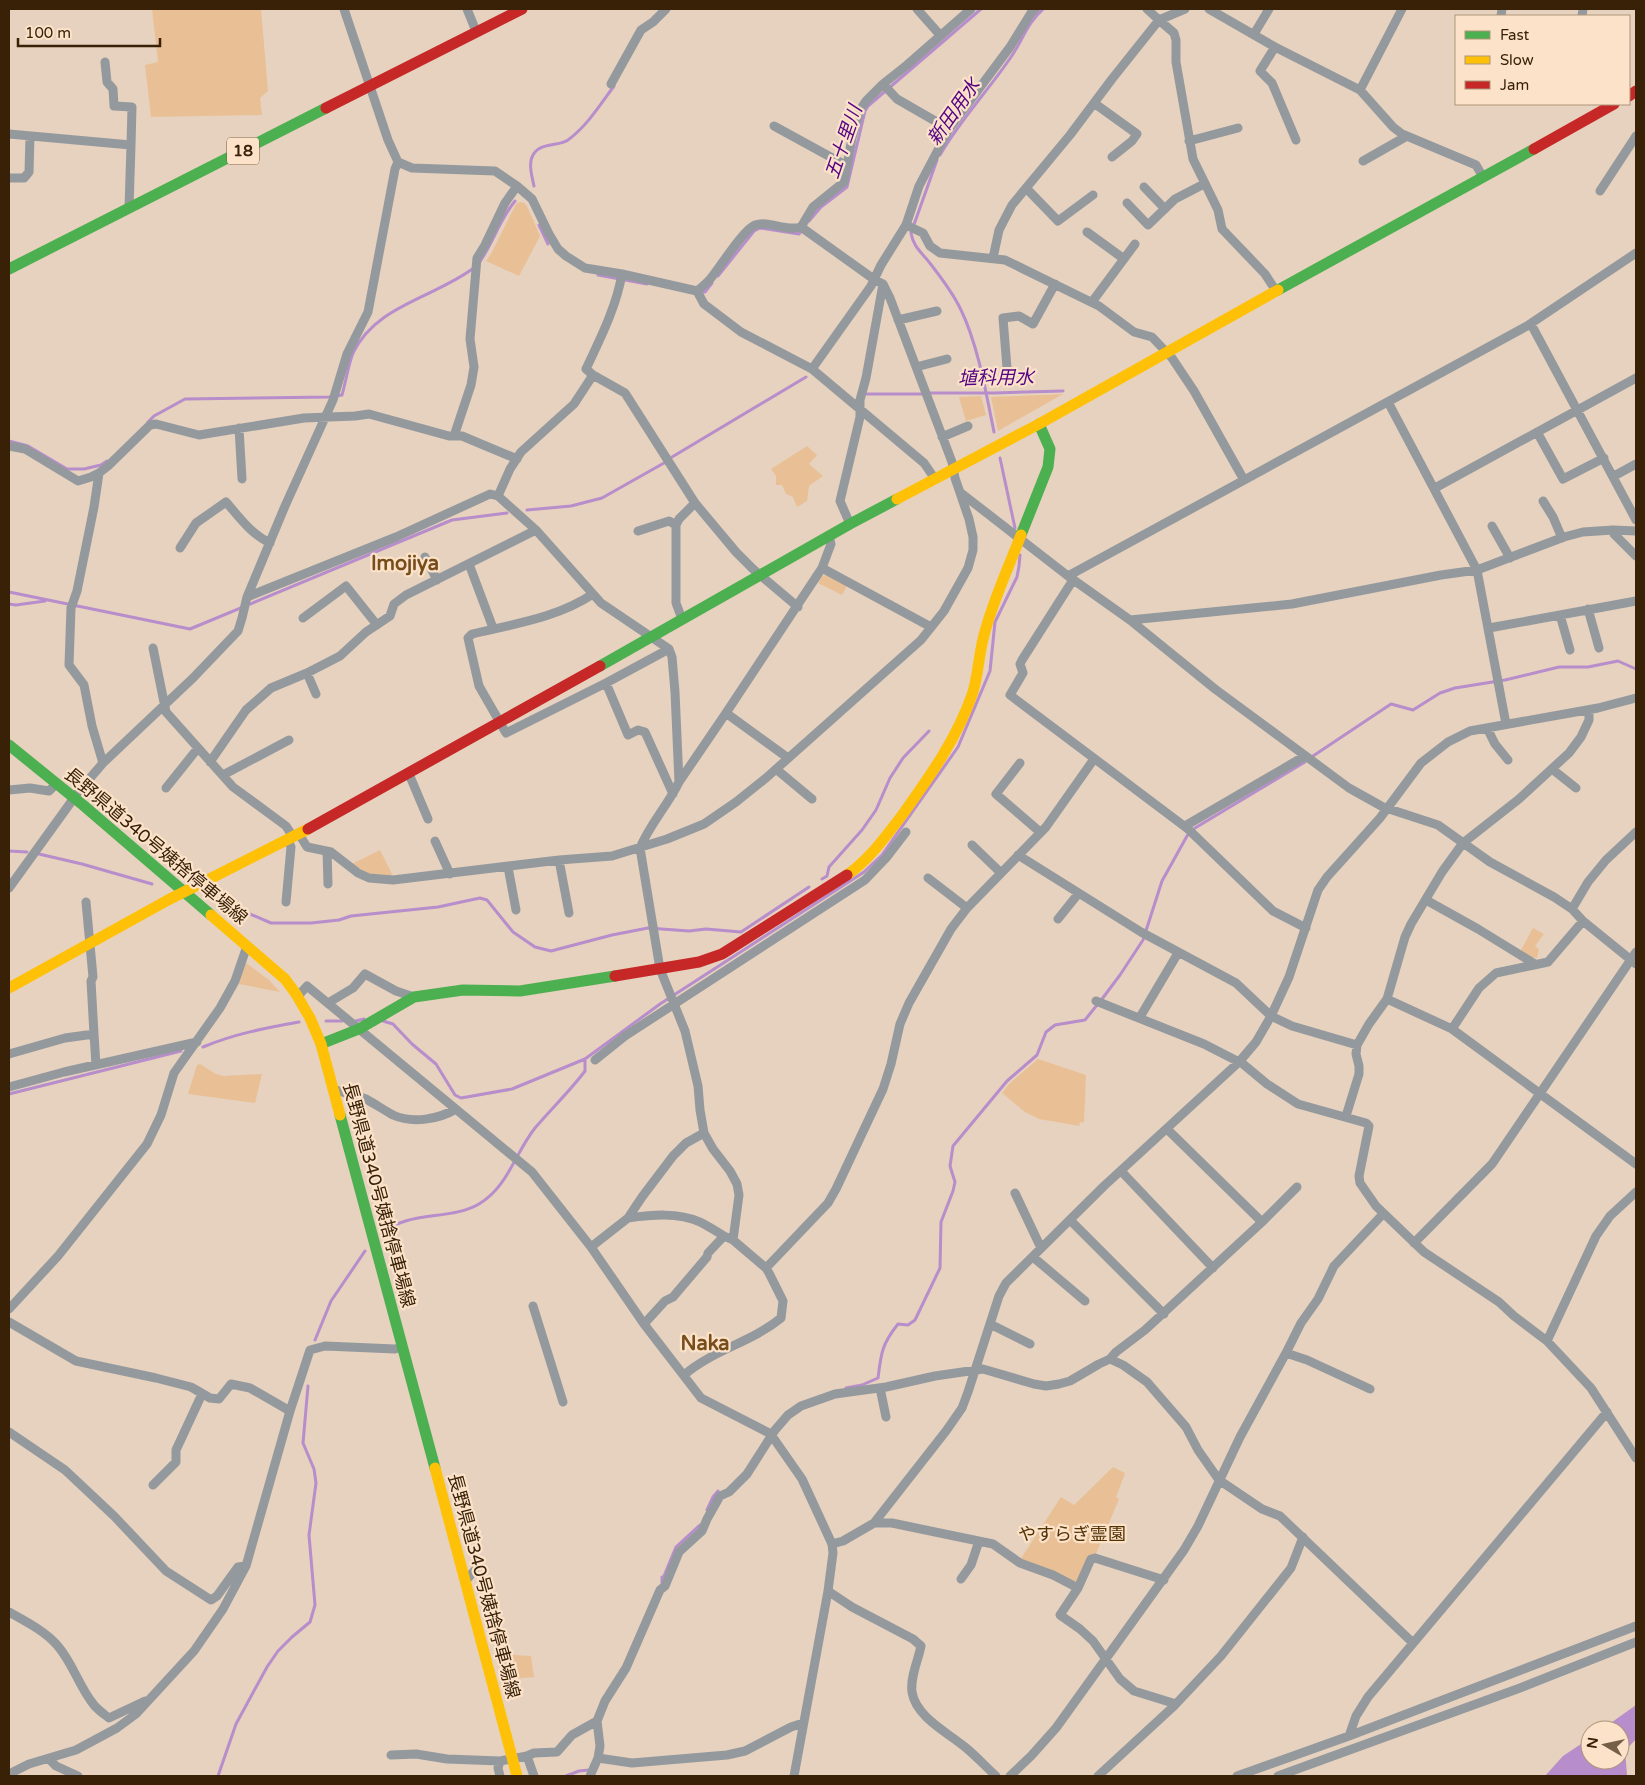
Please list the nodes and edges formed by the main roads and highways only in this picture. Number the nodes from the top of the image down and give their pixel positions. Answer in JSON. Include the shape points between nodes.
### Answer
{"nodes":[{"id":1,"x":522,"y":9,"type":"edge"},
{"id":2,"x":1612,"y":105,"type":"edge"},
{"id":3,"x":9,"y":269,"type":"edge"},
{"id":4,"x":1039,"y":424,"type":"junction"},
{"id":5,"x":9,"y":745,"type":"edge"},
{"id":6,"x":186,"y":892,"type":"junction"},
{"id":7,"x":9,"y":988,"type":"edge"},
{"id":8,"x":321,"y":1044,"type":"junction"},
{"id":9,"x":517,"y":1776,"type":"edge"}],
"edges":[{"from":1,"to":3,"type":"main road","number":"18"},
{"from":2,"to":4,"type":"main road"},
{"from":4,"to":6,"type":"main road","via":[[850,524],[409,774]]},
{"from":4,"to":8,"type":"main road","via":[[1050,449],[1048,466],[995,600],[972,691],[952,741],[880,844],[859,866],[743,942],[699,962],[520,990],[463,990],[414,997],[359,1029]]},
{"from":5,"to":6,"type":"main road","name":"長野県道340号姨捨停車場線"},
{"from":6,"to":7,"type":"main road"},
{"from":6,"to":8,"type":"main road","name":"長野県道340号姨捨停車場線","via":[[285,978],[313,1023]]},
{"from":8,"to":9,"type":"main road","name":"長野県道340号姨捨停車場線"}]}
